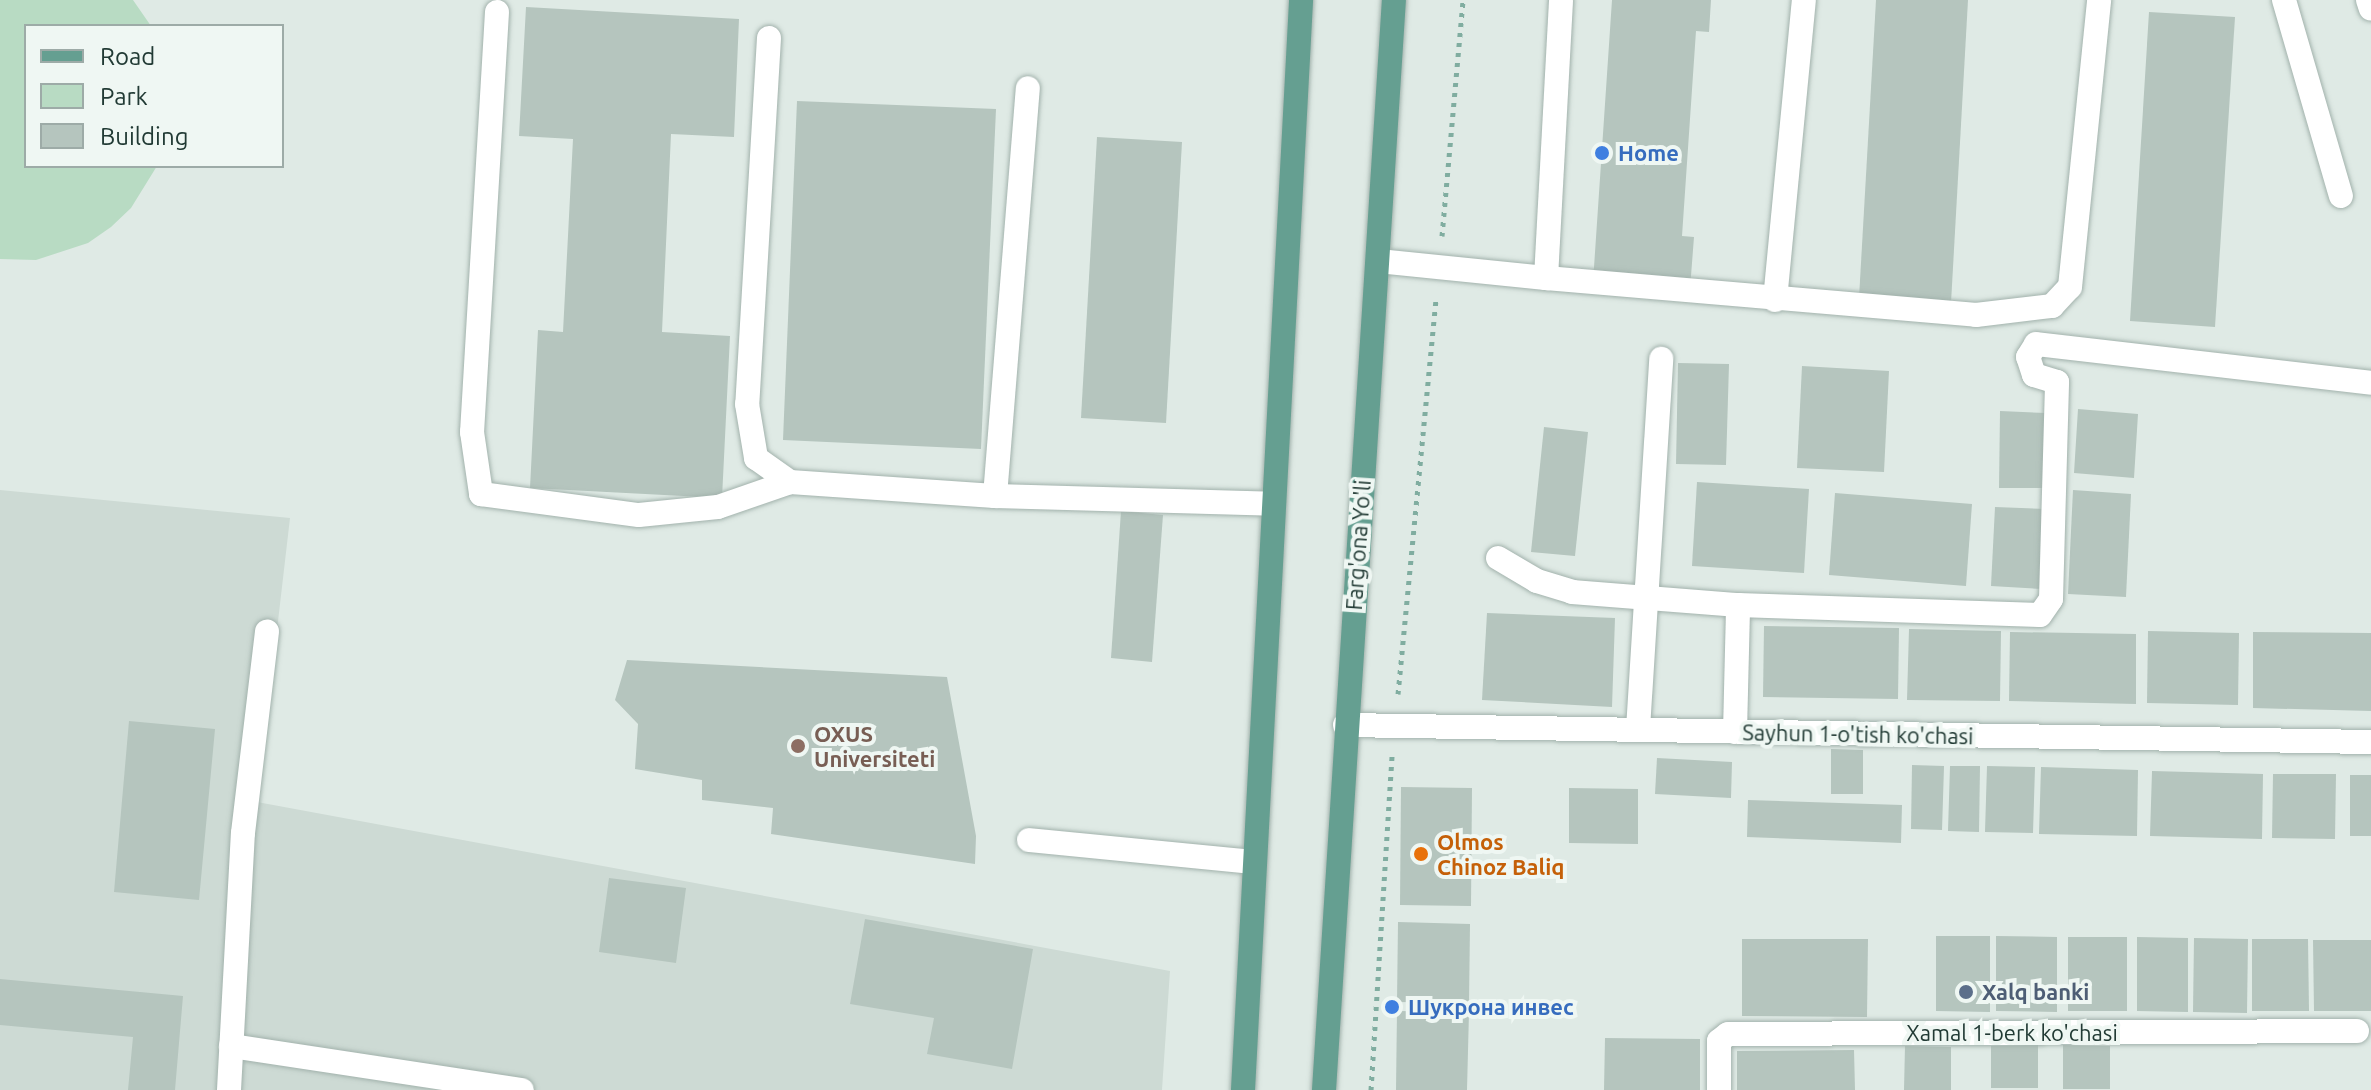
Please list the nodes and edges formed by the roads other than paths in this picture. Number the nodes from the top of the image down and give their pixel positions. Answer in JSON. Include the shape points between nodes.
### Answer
{"nodes":[{"id":1,"x":1301,"y":0,"type":"edge"},
{"id":2,"x":1394,"y":0,"type":"edge"},
{"id":3,"x":1561,"y":0,"type":"edge"},
{"id":4,"x":1804,"y":0,"type":"edge"},
{"id":5,"x":2099,"y":0,"type":"edge"},
{"id":6,"x":2284,"y":0,"type":"edge"},
{"id":7,"x":2368,"y":0,"type":"edge"},
{"id":8,"x":2371,"y":9,"type":"edge"},
{"id":9,"x":497,"y":12,"type":"dead end"},
{"id":10,"x":769,"y":38,"type":"dead end"},
{"id":11,"x":1028,"y":88,"type":"dead end"},
{"id":12,"x":2341,"y":196,"type":"dead end"},
{"id":13,"x":1378,"y":261,"type":"junction"},
{"id":14,"x":1546,"y":278,"type":"junction"},
{"id":15,"x":1775,"y":300,"type":"junction"},
{"id":16,"x":1661,"y":359,"type":"dead end"},
{"id":17,"x":2371,"y":383,"type":"edge"},
{"id":18,"x":790,"y":482,"type":"junction"},
{"id":19,"x":995,"y":496,"type":"junction"},
{"id":20,"x":1273,"y":504,"type":"junction"},
{"id":21,"x":1498,"y":558,"type":"dead end"},
{"id":22,"x":1646,"y":597,"type":"junction"},
{"id":23,"x":1738,"y":605,"type":"junction"},
{"id":24,"x":267,"y":631,"type":"dead end"},
{"id":25,"x":1345,"y":725,"type":"junction"},
{"id":26,"x":1638,"y":729,"type":"junction"},
{"id":27,"x":1735,"y":732,"type":"junction"},
{"id":28,"x":2371,"y":742,"type":"edge"},
{"id":29,"x":1029,"y":840,"type":"dead end"},
{"id":30,"x":1254,"y":862,"type":"junction"},
{"id":31,"x":2357,"y":1031,"type":"dead end"},
{"id":32,"x":231,"y":1046,"type":"junction"},
{"id":33,"x":229,"y":1090,"type":"edge"},
{"id":34,"x":522,"y":1090,"type":"edge"},
{"id":35,"x":1243,"y":1090,"type":"edge"},
{"id":36,"x":1324,"y":1090,"type":"edge"},
{"id":37,"x":1719,"y":1090,"type":"edge"}],
"edges":[{"from":1,"to":20,"type":"main road"},
{"from":2,"to":13,"type":"main road","name":"Farg'ona Yo'li"},
{"from":3,"to":14,"type":"street"},
{"from":4,"to":15,"type":"street"},
{"from":5,"to":15,"type":"street","via":[[2065,296],[2052,306],[1976,315]]},
{"from":6,"to":12,"type":"street"},
{"from":7,"to":8,"type":"street"},
{"from":9,"to":18,"type":"street","via":[[472,432],[481,494],[639,515],[718,507]]},
{"from":10,"to":18,"type":"street","via":[[747,404],[756,458]]},
{"from":11,"to":19,"type":"street"},
{"from":13,"to":14,"type":"street"},
{"from":13,"to":25,"type":"main road","name":"Farg'ona Yo'li"},
{"from":14,"to":15,"type":"street"},
{"from":16,"to":22,"type":"street"},
{"from":17,"to":23,"type":"street","via":[[2036,344],[2028,357],[2034,375],[2057,382],[2051,599],[2040,615]]},
{"from":18,"to":19,"type":"street"},
{"from":19,"to":20,"type":"street"},
{"from":20,"to":30,"type":"main road"},
{"from":21,"to":22,"type":"street","via":[[1537,581],[1572,592]]},
{"from":22,"to":23,"type":"street"},
{"from":22,"to":26,"type":"street"},
{"from":23,"to":27,"type":"street"},
{"from":24,"to":32,"type":"street","via":[[243,833]]},
{"from":25,"to":26,"type":"street","name":"Sayhun 1-o'tish ko'chasi"},
{"from":25,"to":36,"type":"main road","name":"Farg'ona Yo'li"},
{"from":26,"to":27,"type":"street","name":"Sayhun 1-o'tish ko'chasi"},
{"from":27,"to":28,"type":"street","name":"Sayhun 1-o'tish ko'chasi"},
{"from":29,"to":30,"type":"street"},
{"from":30,"to":35,"type":"main road"},
{"from":31,"to":37,"type":"street","name":"Xamal 1-berk ko'chasi","via":[[1728,1034],[1719,1041]]},
{"from":32,"to":33,"type":"street"},
{"from":32,"to":34,"type":"street"}]}
